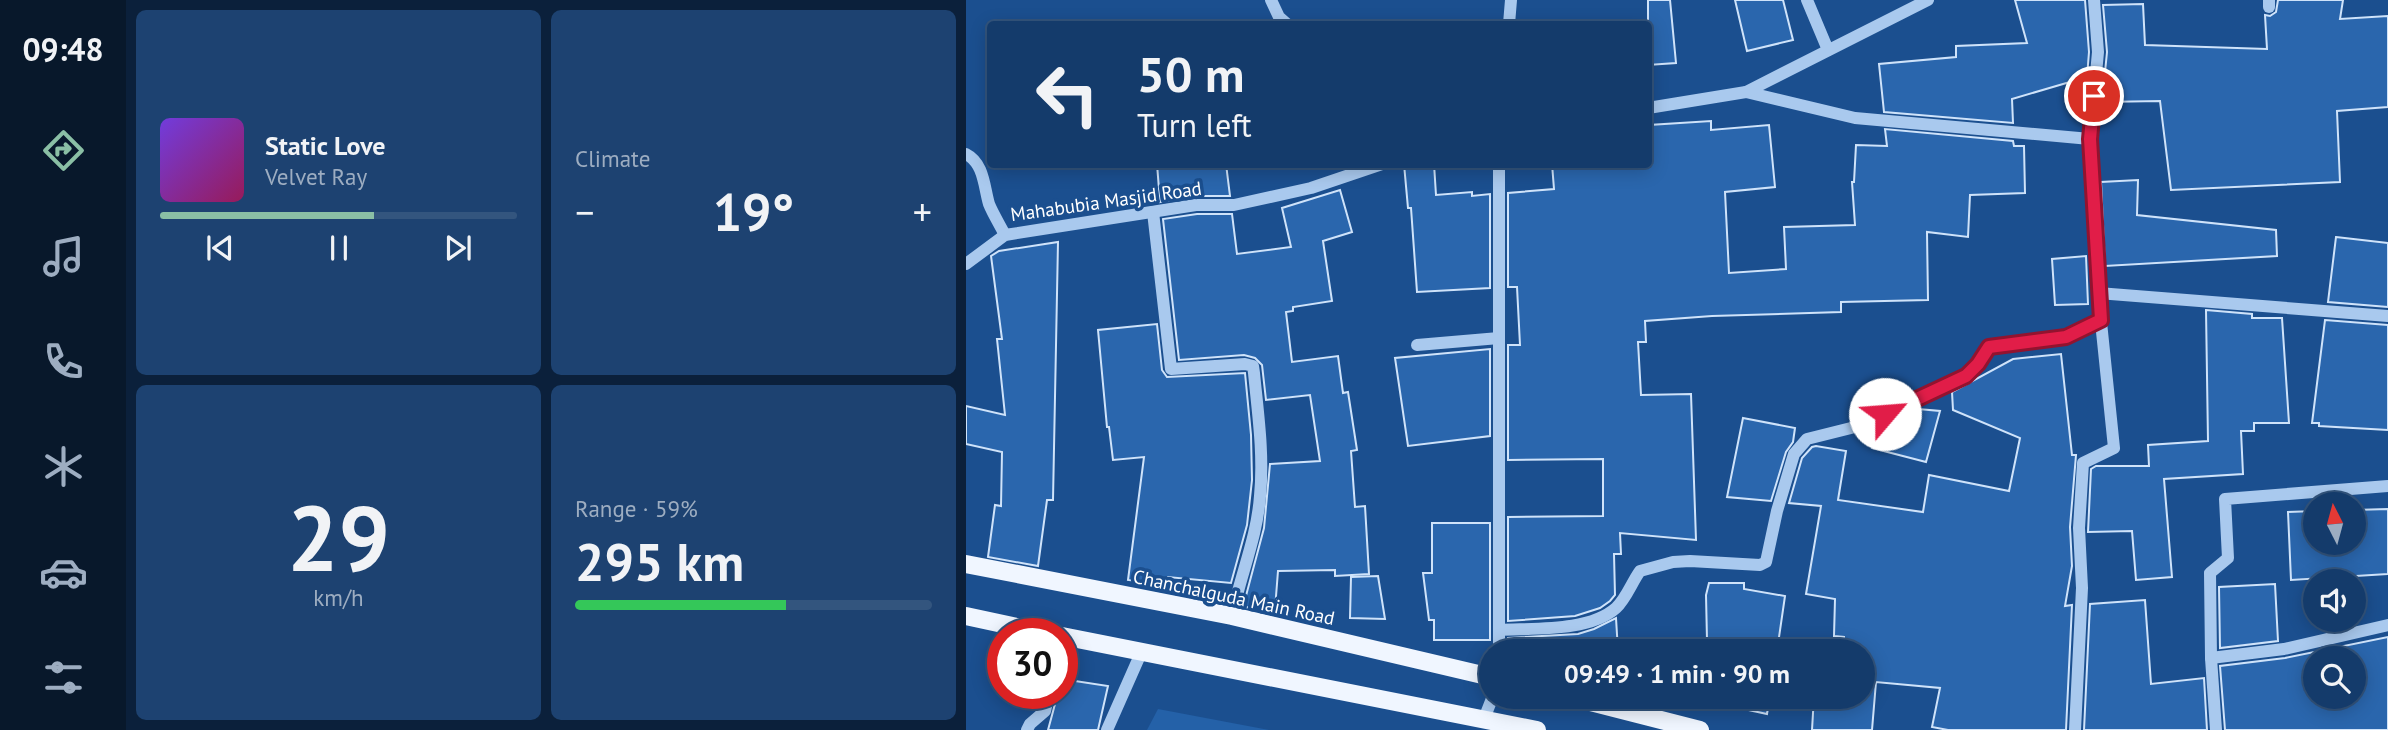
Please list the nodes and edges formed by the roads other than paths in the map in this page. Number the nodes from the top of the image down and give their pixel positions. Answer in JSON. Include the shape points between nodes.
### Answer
{"nodes":[{"id":1,"x":1271,"y":0,"type":"edge"},
{"id":2,"x":1511,"y":0,"type":"edge"},
{"id":3,"x":1807,"y":0,"type":"edge"},
{"id":4,"x":1928,"y":0,"type":"edge"},
{"id":5,"x":2094,"y":0,"type":"edge"},
{"id":6,"x":1284,"y":21,"type":"edge"},
{"id":7,"x":1509,"y":21,"type":"edge"},
{"id":8,"x":1828,"y":50,"type":"junction"},
{"id":9,"x":1746,"y":92,"type":"junction"},
{"id":10,"x":1652,"y":107,"type":"edge"},
{"id":11,"x":2090,"y":139,"type":"junction"},
{"id":12,"x":966,"y":154,"type":"edge"},
{"id":13,"x":1370,"y":168,"type":"edge"},
{"id":14,"x":1499,"y":168,"type":"edge"},
{"id":15,"x":1153,"y":212,"type":"junction"},
{"id":16,"x":1005,"y":235,"type":"junction"},
{"id":17,"x":966,"y":264,"type":"edge"},
{"id":18,"x":2098,"y":293,"type":"junction"},
{"id":19,"x":2388,"y":316,"type":"edge"},
{"id":20,"x":2101,"y":320,"type":"junction"},
{"id":21,"x":1499,"y":338,"type":"junction"},
{"id":22,"x":1417,"y":345,"type":"dead end"},
{"id":23,"x":2388,"y":486,"type":"edge"},
{"id":24,"x":966,"y":564,"type":"edge"},
{"id":25,"x":966,"y":616,"type":"edge"},
{"id":26,"x":1232,"y":616,"type":"junction"},
{"id":27,"x":987,"y":621,"type":"edge"},
{"id":28,"x":2388,"y":625,"type":"edge"},
{"id":29,"x":1499,"y":630,"type":"junction"},
{"id":30,"x":1078,"y":639,"type":"edge"},
{"id":31,"x":1499,"y":639,"type":"edge"},
{"id":32,"x":1141,"y":653,"type":"junction"},
{"id":33,"x":2211,"y":658,"type":"junction"},
{"id":34,"x":1479,"y":674,"type":"edge"},
{"id":35,"x":1045,"y":709,"type":"edge"},
{"id":36,"x":1488,"y":709,"type":"edge"},
{"id":37,"x":1618,"y":709,"type":"edge"},
{"id":38,"x":1484,"y":719,"type":"junction"},
{"id":39,"x":1027,"y":730,"type":"edge"},
{"id":40,"x":1107,"y":730,"type":"edge"},
{"id":41,"x":1537,"y":730,"type":"edge"},
{"id":42,"x":1700,"y":730,"type":"edge"},
{"id":43,"x":2075,"y":730,"type":"edge"},
{"id":44,"x":2216,"y":730,"type":"edge"}],
"edges":[{"from":1,"to":6,"type":"street"},
{"from":2,"to":7,"type":"street"},
{"from":3,"to":8,"type":"street"},
{"from":4,"to":8,"type":"street"},
{"from":5,"to":11,"type":"street","via":[[2098,52]]},
{"from":8,"to":9,"type":"street"},
{"from":9,"to":10,"type":"street"},
{"from":9,"to":11,"type":"street","via":[[1855,118]]},
{"from":11,"to":18,"type":"street"},
{"from":12,"to":16,"type":"street","via":[[984,180],[989,204]]},
{"from":13,"to":15,"type":"street","name":"Mahabubia Masjid Road","via":[[1311,188],[1234,205]]},
{"from":14,"to":21,"type":"street"},
{"from":15,"to":16,"type":"street","name":"Mahabubia Masjid Road"},
{"from":15,"to":26,"type":"street","via":[[1171,369],[1245,364],[1252,366],[1254,373],[1262,457],[1260,497]]},
{"from":16,"to":17,"type":"street","name":"Mahabubia Masjid Road"},
{"from":18,"to":19,"type":"street"},
{"from":18,"to":20,"type":"street"},
{"from":20,"to":29,"type":"street","via":[[2066,337],[1989,347],[1966,376],[1863,425],[1807,439],[1794,454],[1766,562],[1673,562],[1640,571],[1619,606],[1606,615],[1573,626]]},
{"from":20,"to":43,"type":"street","via":[[2114,448],[2083,463]]},
{"from":21,"to":22,"type":"street"},
{"from":21,"to":29,"type":"street"},
{"from":23,"to":33,"type":"street","via":[[2225,499],[2228,558],[2210,573]]},
{"from":24,"to":26,"type":"main road","name":"Chanchalguda Main Road"},
{"from":25,"to":27,"type":"main road"},
{"from":26,"to":34,"type":"main road","name":"Chanchalguda Main Road"},
{"from":28,"to":33,"type":"street","via":[[2284,649]]},
{"from":29,"to":31,"type":"street"},
{"from":30,"to":32,"type":"main road"},
{"from":32,"to":38,"type":"main road"},
{"from":32,"to":40,"type":"street"},
{"from":33,"to":44,"type":"street"},
{"from":35,"to":39,"type":"street"},
{"from":36,"to":38,"type":"street"},
{"from":37,"to":42,"type":"main road"},
{"from":38,"to":41,"type":"main road"}]}
